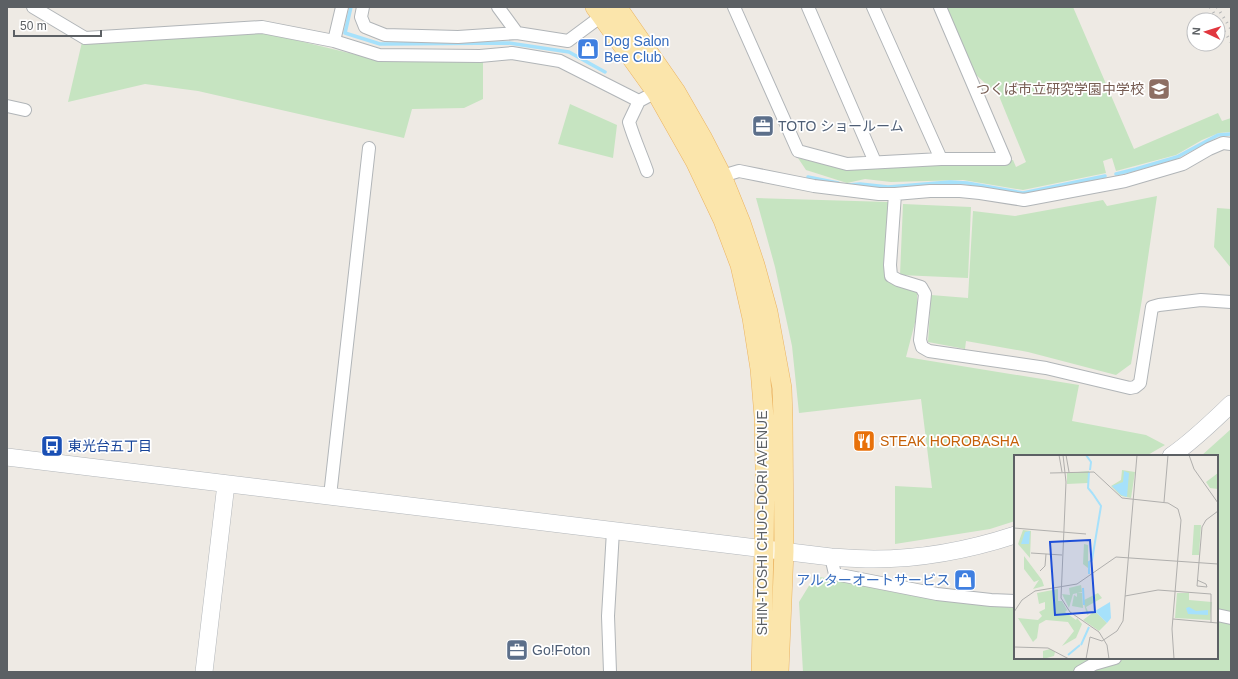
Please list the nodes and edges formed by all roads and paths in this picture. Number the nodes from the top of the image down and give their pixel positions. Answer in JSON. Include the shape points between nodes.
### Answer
{"nodes":[{"id":1,"x":33,"y":7,"type":"edge"},
{"id":2,"x":342,"y":7,"type":"edge"},
{"id":3,"x":363,"y":7,"type":"edge"},
{"id":4,"x":498,"y":7,"type":"edge"},
{"id":5,"x":734,"y":7,"type":"edge"},
{"id":6,"x":808,"y":7,"type":"edge"},
{"id":7,"x":873,"y":7,"type":"edge"},
{"id":8,"x":940,"y":7,"type":"edge"},
{"id":9,"x":607,"y":9,"type":"edge"},
{"id":10,"x":517,"y":34,"type":"junction"},
{"id":11,"x":334,"y":41,"type":"junction"},
{"id":12,"x":656,"y":92,"type":"junction"},
{"id":13,"x":639,"y":101,"type":"junction"},
{"id":14,"x":7,"y":106,"type":"edge"},
{"id":15,"x":24,"y":110,"type":"dead end"},
{"id":16,"x":1231,"y":144,"type":"edge"},
{"id":17,"x":369,"y":148,"type":"dead end"},
{"id":18,"x":941,"y":160,"type":"junction"},
{"id":19,"x":875,"y":162,"type":"junction"},
{"id":20,"x":647,"y":171,"type":"dead end"},
{"id":21,"x":722,"y":176,"type":"junction"},
{"id":22,"x":895,"y":194,"type":"junction"},
{"id":23,"x":1231,"y":302,"type":"edge"},
{"id":24,"x":1231,"y":404,"type":"edge"},
{"id":25,"x":1172,"y":455,"type":"edge"},
{"id":26,"x":7,"y":457,"type":"edge"},
{"id":27,"x":226,"y":484,"type":"junction"},
{"id":28,"x":330,"y":496,"type":"junction"},
{"id":29,"x":613,"y":531,"type":"junction"},
{"id":30,"x":1014,"y":535,"type":"edge"},
{"id":31,"x":764,"y":549,"type":"junction"},
{"id":32,"x":784,"y":551,"type":"junction"},
{"id":33,"x":831,"y":557,"type":"junction"},
{"id":34,"x":1014,"y":600,"type":"edge"},
{"id":35,"x":1218,"y":615,"type":"edge"},
{"id":36,"x":1231,"y":618,"type":"edge"},
{"id":37,"x":1112,"y":659,"type":"edge"},
{"id":38,"x":204,"y":672,"type":"edge"},
{"id":39,"x":610,"y":672,"type":"edge"},
{"id":40,"x":761,"y":672,"type":"edge"},
{"id":41,"x":779,"y":672,"type":"edge"},
{"id":42,"x":1080,"y":672,"type":"edge"}],
"edges":[{"from":1,"to":11,"type":"street","via":[[85,38],[262,27]]},
{"from":2,"to":11,"type":"street"},
{"from":3,"to":10,"type":"street","via":[[361,17],[365,27],[385,35],[458,37]]},
{"from":4,"to":10,"type":"street"},
{"from":5,"to":19,"type":"street","via":[[798,151],[847,164]]},
{"from":6,"to":19,"type":"street"},
{"from":7,"to":18,"type":"street"},
{"from":8,"to":18,"type":"street","via":[[1005,159]]},
{"from":9,"to":10,"type":"street","via":[[568,41]]},
{"from":9,"to":12,"type":"main road","name":"SHIN-TOSHI CHUO-DORI AVENUE"},
{"from":9,"to":21,"type":"main road","name":"SHIN-TOSHI CHUO-DORI AVENUE","via":[[676,92]]},
{"from":11,"to":13,"type":"street","via":[[378,55],[512,54],[560,61]]},
{"from":12,"to":13,"type":"street"},
{"from":12,"to":31,"type":"main road","name":"SHIN-TOSHI CHUO-DORI AVENUE","via":[[695,161],[720,214],[742,273],[760,369],[764,417]]},
{"from":13,"to":20,"type":"street","via":[[629,122]]},
{"from":14,"to":15,"type":"street"},
{"from":16,"to":22,"type":"street","via":[[1223,143],[1183,164],[1125,181],[1024,200],[960,191]]},
{"from":17,"to":28,"type":"street"},
{"from":18,"to":19,"type":"street"},
{"from":21,"to":22,"type":"street","via":[[739,171],[814,186]]},
{"from":21,"to":32,"type":"main road","name":"SHIN-TOSHI CHUO-DORI AVENUE","via":[[755,265],[768,312],[782,388]]},
{"from":22,"to":23,"type":"street","via":[[891,276],[921,287],[925,294],[920,340],[922,347],[930,351],[1046,368],[1130,388],[1140,383],[1152,307],[1201,300]]},
{"from":24,"to":25,"type":"street"},
{"from":26,"to":27,"type":"street"},
{"from":27,"to":28,"type":"street"},
{"from":27,"to":38,"type":"street"},
{"from":28,"to":29,"type":"street"},
{"from":29,"to":31,"type":"street"},
{"from":29,"to":39,"type":"street","via":[[608,616]]},
{"from":30,"to":33,"type":"street","via":[[952,552],[905,558]]},
{"from":31,"to":32,"type":"street"},
{"from":31,"to":40,"type":"main road","name":"SHIN-TOSHI CHUO-DORI AVENUE"},
{"from":32,"to":33,"type":"street"},
{"from":32,"to":41,"type":"main road","name":"SHIN-TOSHI CHUO-DORI AVENUE"},
{"from":33,"to":34,"type":"street","via":[[835,574],[937,594]]},
{"from":35,"to":36,"type":"street"},
{"from":37,"to":42,"type":"street","via":[[1094,664]]}]}
